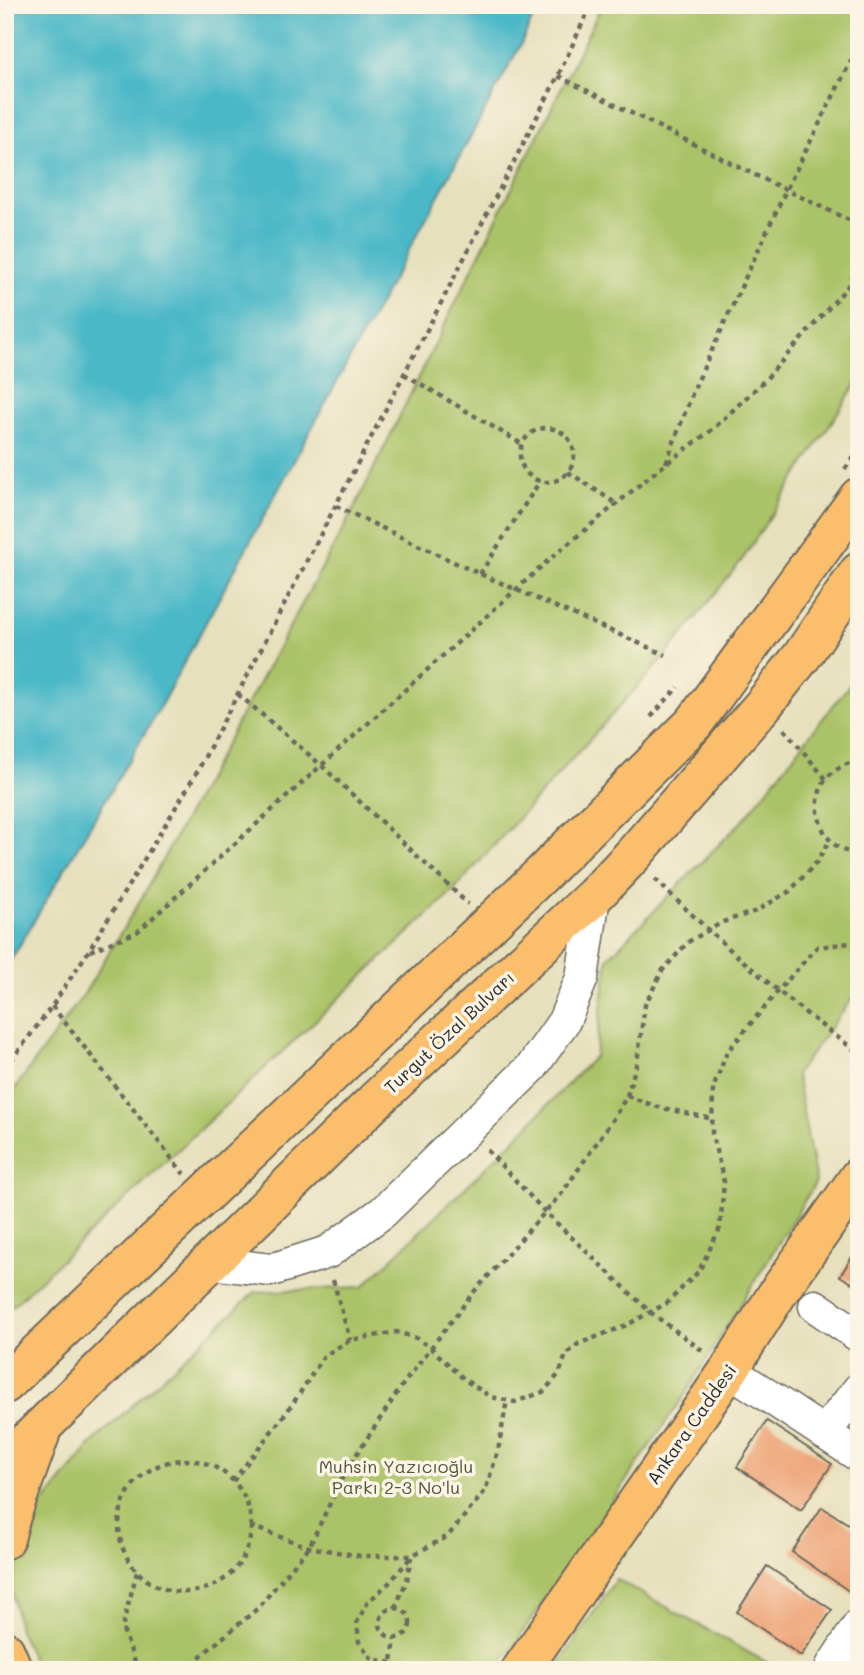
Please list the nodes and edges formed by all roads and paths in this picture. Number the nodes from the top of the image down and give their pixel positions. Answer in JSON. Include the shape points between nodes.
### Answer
{"nodes":[{"id":1,"x":591,"y":5,"type":"edge"},
{"id":2,"x":859,"y":46,"type":"edge"},
{"id":3,"x":558,"y":76,"type":"junction"},
{"id":4,"x":786,"y":190,"type":"junction"},
{"id":5,"x":859,"y":225,"type":"edge"},
{"id":6,"x":859,"y":263,"type":"edge"},
{"id":7,"x":404,"y":374,"type":"junction"},
{"id":8,"x":522,"y":444,"type":"junction"},
{"id":9,"x":859,"y":450,"type":"edge"},
{"id":10,"x":666,"y":463,"type":"junction"},
{"id":11,"x":568,"y":472,"type":"junction"},
{"id":12,"x":540,"y":481,"type":"junction"},
{"id":13,"x":850,"y":485,"type":"edge"},
{"id":14,"x":617,"y":504,"type":"junction"},
{"id":15,"x":336,"y":506,"type":"junction"},
{"id":16,"x":859,"y":572,"type":"edge"},
{"id":17,"x":480,"y":574,"type":"junction"},
{"id":18,"x":516,"y":590,"type":"junction"},
{"id":19,"x":666,"y":655,"type":"dead end"},
{"id":20,"x":687,"y":677,"type":"dead end"},
{"id":21,"x":238,"y":694,"type":"junction"},
{"id":22,"x":764,"y":704,"type":"junction"},
{"id":23,"x":650,"y":718,"type":"dead end"},
{"id":24,"x":859,"y":760,"type":"edge"},
{"id":25,"x":321,"y":765,"type":"junction"},
{"id":26,"x":826,"y":779,"type":"junction"},
{"id":27,"x":830,"y":840,"type":"junction"},
{"id":28,"x":859,"y":855,"type":"edge"},
{"id":29,"x":632,"y":856,"type":"junction"},
{"id":30,"x":594,"y":896,"type":"junction"},
{"id":31,"x":489,"y":923,"type":"junction"},
{"id":32,"x":707,"y":931,"type":"junction"},
{"id":33,"x":859,"y":942,"type":"edge"},
{"id":34,"x":88,"y":952,"type":"junction"},
{"id":35,"x":778,"y":991,"type":"junction"},
{"id":36,"x":51,"y":1006,"type":"junction"},
{"id":37,"x":859,"y":1052,"type":"edge"},
{"id":38,"x":5,"y":1069,"type":"edge"},
{"id":39,"x":627,"y":1096,"type":"junction"},
{"id":40,"x":713,"y":1119,"type":"junction"},
{"id":41,"x":468,"y":1129,"type":"junction"},
{"id":42,"x":859,"y":1177,"type":"edge"},
{"id":43,"x":202,"y":1196,"type":"junction"},
{"id":44,"x":545,"y":1212,"type":"junction"},
{"id":45,"x":328,"y":1252,"type":"junction"},
{"id":46,"x":211,"y":1263,"type":"junction"},
{"id":47,"x":815,"y":1306,"type":"dead end"},
{"id":48,"x":650,"y":1312,"type":"junction"},
{"id":49,"x":859,"y":1336,"type":"edge"},
{"id":50,"x":350,"y":1340,"type":"junction"},
{"id":51,"x":431,"y":1348,"type":"junction"},
{"id":52,"x":729,"y":1370,"type":"junction"},
{"id":53,"x":5,"y":1384,"type":"edge"},
{"id":54,"x":859,"y":1389,"type":"edge"},
{"id":55,"x":507,"y":1400,"type":"junction"},
{"id":56,"x":44,"y":1424,"type":"junction"},
{"id":57,"x":824,"y":1433,"type":"junction"},
{"id":58,"x":859,"y":1456,"type":"edge"},
{"id":59,"x":5,"y":1463,"type":"edge"},
{"id":60,"x":233,"y":1481,"type":"junction"},
{"id":61,"x":250,"y":1525,"type":"junction"},
{"id":62,"x":5,"y":1539,"type":"edge"},
{"id":63,"x":310,"y":1547,"type":"junction"},
{"id":64,"x":411,"y":1556,"type":"junction"},
{"id":65,"x":137,"y":1572,"type":"junction"},
{"id":66,"x":395,"y":1608,"type":"junction"},
{"id":67,"x":859,"y":1625,"type":"edge"},
{"id":68,"x":395,"y":1638,"type":"junction"},
{"id":69,"x":5,"y":1651,"type":"edge"},
{"id":70,"x":392,"y":1663,"type":"junction"},
{"id":71,"x":832,"y":1666,"type":"dead end"},
{"id":72,"x":13,"y":1670,"type":"edge"},
{"id":73,"x":141,"y":1670,"type":"edge"},
{"id":74,"x":184,"y":1670,"type":"edge"},
{"id":75,"x":391,"y":1670,"type":"edge"},
{"id":76,"x":521,"y":1670,"type":"edge"}],
"edges":[{"from":1,"to":3,"type":"path"},
{"from":2,"to":4,"type":"path"},
{"from":3,"to":4,"type":"path"},
{"from":3,"to":7,"type":"path"},
{"from":4,"to":5,"type":"path"},
{"from":4,"to":10,"type":"path","via":[[694,388]]},
{"from":6,"to":10,"type":"path","via":[[848,286],[766,379],[713,429]]},
{"from":7,"to":8,"type":"path"},
{"from":7,"to":15,"type":"path"},
{"from":8,"to":11,"type":"path","via":[[541,428],[555,428],[573,447]]},
{"from":8,"to":12,"type":"path","via":[[521,463]]},
{"from":9,"to":13,"type":"path"},
{"from":10,"to":14,"type":"path"},
{"from":11,"to":12,"type":"path","via":[[560,479]]},
{"from":11,"to":14,"type":"path"},
{"from":12,"to":17,"type":"path"},
{"from":13,"to":31,"type":"main road","via":[[694,723]]},
{"from":14,"to":18,"type":"path"},
{"from":15,"to":17,"type":"path"},
{"from":15,"to":21,"type":"path"},
{"from":16,"to":22,"type":"main road","name":"Turgut Özal Bulvarı"},
{"from":17,"to":18,"type":"path"},
{"from":18,"to":19,"type":"path"},
{"from":18,"to":25,"type":"path"},
{"from":20,"to":23,"type":"path"},
{"from":21,"to":25,"type":"path"},
{"from":21,"to":34,"type":"path","via":[[196,774]]},
{"from":22,"to":26,"type":"path"},
{"from":22,"to":29,"type":"main road","name":"Turgut Özal Bulvarı"},
{"from":24,"to":26,"type":"path","via":[[840,766]]},
{"from":25,"to":31,"type":"path"},
{"from":25,"to":34,"type":"path","via":[[137,932]]},
{"from":26,"to":27,"type":"path","via":[[817,811]]},
{"from":27,"to":28,"type":"path"},
{"from":27,"to":32,"type":"path","via":[[790,891]]},
{"from":29,"to":30,"type":"main road","name":"Turgut Özal Bulvarı"},
{"from":29,"to":32,"type":"path"},
{"from":30,"to":41,"type":"street","via":[[582,978],[564,1021],[533,1067]]},
{"from":30,"to":46,"type":"main road","name":"Turgut Özal Bulvarı","via":[[377,1098]]},
{"from":31,"to":43,"type":"main road"},
{"from":32,"to":35,"type":"path"},
{"from":32,"to":39,"type":"path","via":[[688,942],[662,971],[645,1005]]},
{"from":33,"to":35,"type":"path","via":[[817,947]]},
{"from":34,"to":36,"type":"path"},
{"from":35,"to":37,"type":"path"},
{"from":35,"to":40,"type":"path","via":[[727,1052],[713,1090]]},
{"from":36,"to":38,"type":"path"},
{"from":36,"to":43,"type":"path"},
{"from":39,"to":40,"type":"path"},
{"from":39,"to":44,"type":"path"},
{"from":40,"to":48,"type":"path","via":[[712,1134],[724,1182],[720,1228],[699,1271],[667,1303]]},
{"from":41,"to":44,"type":"path"},
{"from":41,"to":45,"type":"street","via":[[383,1212]]},
{"from":42,"to":52,"type":"main road","name":"Ankara Caddesi"},
{"from":43,"to":53,"type":"main road"},
{"from":44,"to":48,"type":"path"},
{"from":44,"to":51,"type":"path"},
{"from":45,"to":46,"type":"street","via":[[271,1270]]},
{"from":45,"to":50,"type":"path"},
{"from":46,"to":56,"type":"main road","name":"Turgut Özal Bulvarı"},
{"from":47,"to":49,"type":"street"},
{"from":48,"to":52,"type":"path"},
{"from":48,"to":55,"type":"path","via":[[578,1344],[543,1392],[515,1402]]},
{"from":50,"to":51,"type":"path","via":[[397,1332]]},
{"from":50,"to":60,"type":"path","via":[[324,1356]]},
{"from":51,"to":55,"type":"path","via":[[465,1380],[491,1397]]},
{"from":51,"to":63,"type":"path","via":[[345,1472]]},
{"from":52,"to":57,"type":"street"},
{"from":52,"to":76,"type":"main road","name":"Ankara Caddesi"},
{"from":54,"to":57,"type":"street"},
{"from":55,"to":64,"type":"path","via":[[485,1491],[448,1536]]},
{"from":56,"to":59,"type":"main road","name":"Turgut Özal Bulvarı"},
{"from":56,"to":62,"type":"main road"},
{"from":57,"to":58,"type":"street"},
{"from":60,"to":61,"type":"path","via":[[245,1498]]},
{"from":60,"to":65,"type":"path","via":[[218,1469],[181,1460],[158,1465],[135,1482],[121,1508],[119,1537]]},
{"from":61,"to":63,"type":"path"},
{"from":61,"to":65,"type":"path","via":[[248,1546],[233,1572],[213,1587],[185,1593],[158,1587]]},
{"from":63,"to":64,"type":"path","via":[[360,1556]]},
{"from":63,"to":74,"type":"path","via":[[257,1608]]},
{"from":64,"to":66,"type":"path"},
{"from":64,"to":70,"type":"path","via":[[368,1602],[357,1622],[359,1642],[372,1659]]},
{"from":65,"to":73,"type":"path","via":[[122,1627]]},
{"from":66,"to":68,"type":"path","via":[[386,1612],[380,1625],[387,1636]]},
{"from":66,"to":68,"type":"path","via":[[404,1611],[410,1623],[407,1633]]},
{"from":67,"to":71,"type":"street"},
{"from":68,"to":70,"type":"path"},
{"from":69,"to":72,"type":"main road"},
{"from":70,"to":75,"type":"path"}]}
